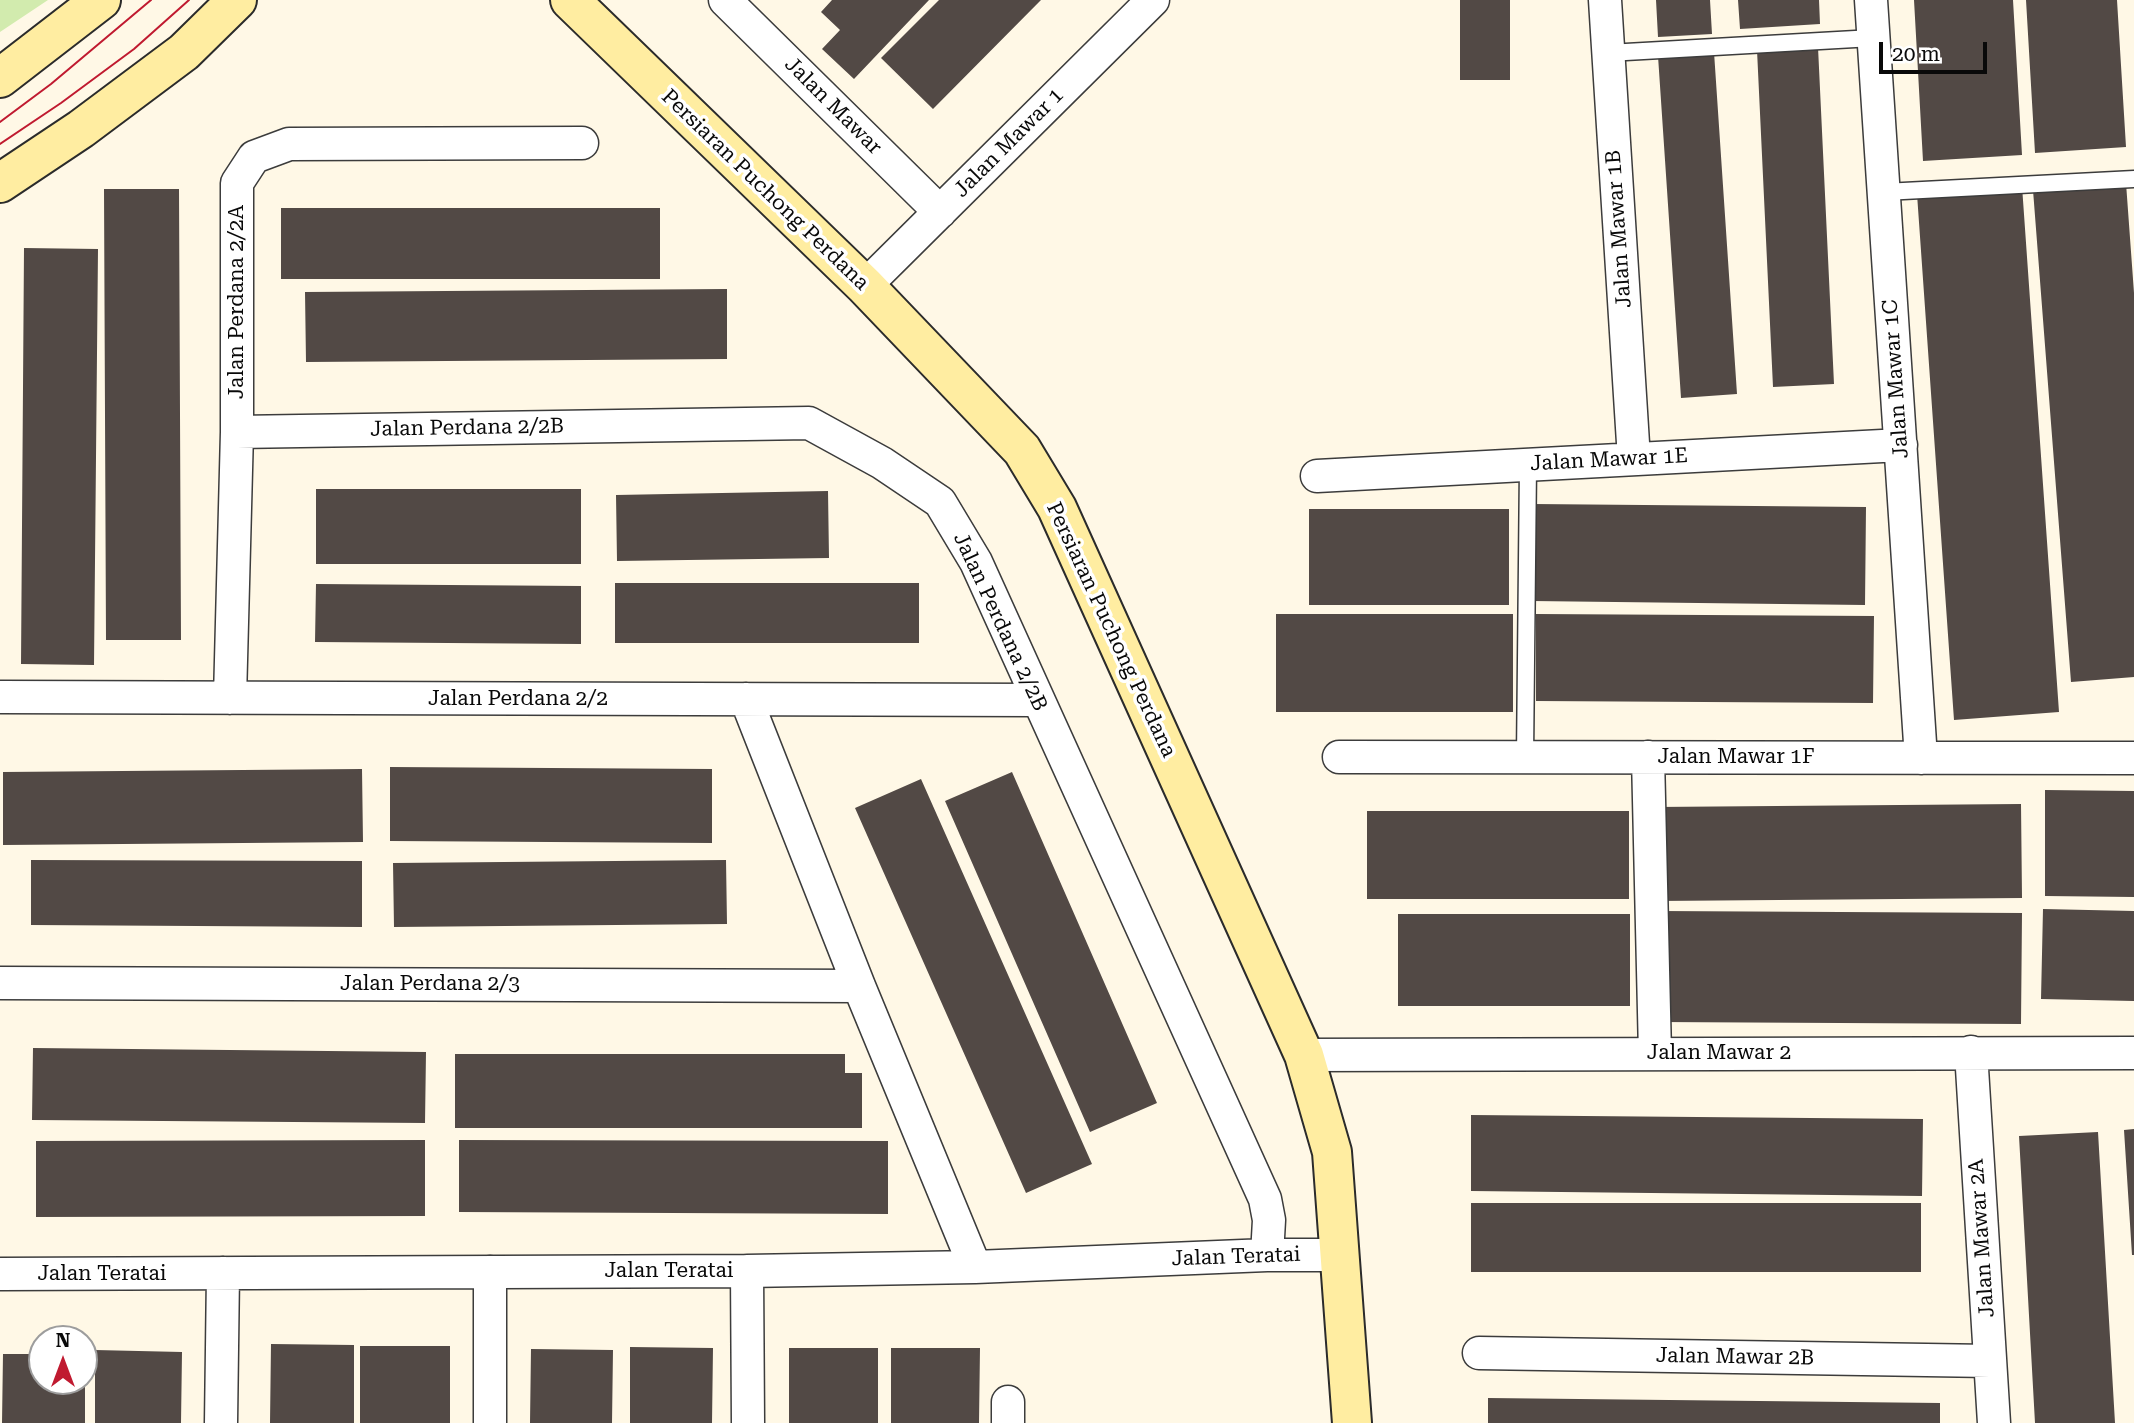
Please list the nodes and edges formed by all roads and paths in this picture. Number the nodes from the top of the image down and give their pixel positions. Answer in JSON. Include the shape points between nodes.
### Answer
{"nodes":[{"id":1,"x":101,"y":0,"type":"edge"},
{"id":2,"x":237,"y":0,"type":"edge"},
{"id":3,"x":570,"y":0,"type":"edge"},
{"id":4,"x":725,"y":0,"type":"edge"},
{"id":5,"x":1153,"y":0,"type":"edge"},
{"id":6,"x":1605,"y":0,"type":"edge"},
{"id":7,"x":1871,"y":0,"type":"edge"},
{"id":8,"x":1873,"y":38,"type":"junction"},
{"id":9,"x":1608,"y":53,"type":"junction"},
{"id":10,"x":0,"y":78,"type":"edge"},
{"id":11,"x":582,"y":142,"type":"dead end"},
{"id":12,"x":2134,"y":179,"type":"edge"},
{"id":13,"x":0,"y":183,"type":"edge"},
{"id":14,"x":1884,"y":192,"type":"junction"},
{"id":15,"x":940,"y":212,"type":"junction"},
{"id":16,"x":865,"y":286,"type":"junction"},
{"id":17,"x":237,"y":432,"type":"junction"},
{"id":18,"x":1900,"y":445,"type":"junction"},
{"id":19,"x":1634,"y":459,"type":"junction"},
{"id":20,"x":1528,"y":465,"type":"junction"},
{"id":21,"x":1317,"y":476,"type":"dead end"},
{"id":22,"x":0,"y":697,"type":"edge"},
{"id":23,"x":230,"y":698,"type":"junction"},
{"id":24,"x":746,"y":699,"type":"junction"},
{"id":25,"x":1037,"y":700,"type":"junction"},
{"id":26,"x":1339,"y":757,"type":"dead end"},
{"id":27,"x":1525,"y":757,"type":"junction"},
{"id":28,"x":1648,"y":757,"type":"junction"},
{"id":29,"x":1921,"y":758,"type":"junction"},
{"id":30,"x":2134,"y":758,"type":"edge"},
{"id":31,"x":0,"y":983,"type":"edge"},
{"id":32,"x":859,"y":986,"type":"junction"},
{"id":33,"x":1971,"y":1052,"type":"junction"},
{"id":34,"x":2134,"y":1053,"type":"edge"},
{"id":35,"x":1655,"y":1054,"type":"junction"},
{"id":36,"x":1304,"y":1055,"type":"junction"},
{"id":37,"x":1267,"y":1255,"type":"junction"},
{"id":38,"x":1338,"y":1255,"type":"junction"},
{"id":39,"x":975,"y":1267,"type":"junction"},
{"id":40,"x":747,"y":1271,"type":"junction"},
{"id":41,"x":490,"y":1272,"type":"junction"},
{"id":42,"x":222,"y":1273,"type":"junction"},
{"id":43,"x":0,"y":1274,"type":"edge"},
{"id":44,"x":1479,"y":1353,"type":"dead end"},
{"id":45,"x":1990,"y":1361,"type":"junction"},
{"id":46,"x":221,"y":1423,"type":"edge"},
{"id":47,"x":490,"y":1423,"type":"edge"},
{"id":48,"x":748,"y":1423,"type":"edge"},
{"id":49,"x":1352,"y":1423,"type":"edge"},
{"id":50,"x":1994,"y":1423,"type":"edge"}],
"edges":[{"from":1,"to":10,"type":"street"},
{"from":2,"to":13,"type":"street","via":[[184,52]]},
{"from":3,"to":16,"type":"street","name":"Persiaran Puchong Perdana"},
{"from":4,"to":15,"type":"street","name":"Jalan Mawar"},
{"from":5,"to":15,"type":"street","name":"Jalan Mawar 1"},
{"from":6,"to":9,"type":"street","name":"Jalan Mawar 1B"},
{"from":7,"to":8,"type":"street","name":"Jalan Mawar 1C"},
{"from":8,"to":9,"type":"lane"},
{"from":8,"to":14,"type":"street","name":"Jalan Mawar 1C"},
{"from":9,"to":19,"type":"street","name":"Jalan Mawar 1B"},
{"from":11,"to":17,"type":"street","name":"Jalan Perdana 2/2A","via":[[289,144],[254,157],[237,183]]},
{"from":12,"to":14,"type":"lane"},
{"from":14,"to":18,"type":"street","name":"Jalan Mawar 1C"},
{"from":15,"to":16,"type":"street","name":"Jalan Mawar 1"},
{"from":16,"to":36,"type":"street","name":"Persiaran Puchong Perdana","via":[[1022,450],[1057,508]]},
{"from":17,"to":23,"type":"street","name":"Jalan Perdana 2/2A"},
{"from":17,"to":25,"type":"street","name":"Jalan Perdana 2/2B","via":[[809,422],[940,502],[976,562]]},
{"from":18,"to":19,"type":"street","name":"Jalan Mawar 1E"},
{"from":18,"to":29,"type":"street","name":"Jalan Mawar 1C"},
{"from":19,"to":20,"type":"street","name":"Jalan Mawar 1E"},
{"from":20,"to":21,"type":"street","name":"Jalan Mawar 1E"},
{"from":20,"to":27,"type":"lane"},
{"from":22,"to":23,"type":"street","name":"Jalan Perdana 2/2"},
{"from":23,"to":24,"type":"street","name":"Jalan Perdana 2/2"},
{"from":24,"to":25,"type":"street","name":"Jalan Perdana 2/2"},
{"from":24,"to":32,"type":"street"},
{"from":25,"to":37,"type":"street","name":"Jalan Perdana 2/2B","via":[[1265,1199]]},
{"from":26,"to":27,"type":"street","name":"Jalan Mawar 1F"},
{"from":27,"to":28,"type":"street","name":"Jalan Mawar 1F"},
{"from":28,"to":29,"type":"street","name":"Jalan Mawar 1F"},
{"from":28,"to":35,"type":"street"},
{"from":29,"to":30,"type":"street","name":"Jalan Mawar 1F"},
{"from":31,"to":32,"type":"street","name":"Jalan Perdana 2/3"},
{"from":32,"to":39,"type":"street"},
{"from":33,"to":34,"type":"street","name":"Jalan Mawar 2"},
{"from":33,"to":35,"type":"street","name":"Jalan Mawar 2"},
{"from":33,"to":45,"type":"street","name":"Jalan Mawar 2A"},
{"from":35,"to":36,"type":"street","name":"Jalan Mawar 2"},
{"from":36,"to":38,"type":"street","name":"Persiaran Puchong Perdana","via":[[1332,1152]]},
{"from":37,"to":38,"type":"street","name":"Jalan Teratai"},
{"from":37,"to":39,"type":"street","name":"Jalan Teratai"},
{"from":38,"to":49,"type":"street","name":"Persiaran Puchong Perdana"},
{"from":39,"to":40,"type":"street","name":"Jalan Teratai"},
{"from":40,"to":41,"type":"street","name":"Jalan Teratai"},
{"from":40,"to":48,"type":"street"},
{"from":41,"to":42,"type":"street","name":"Jalan Teratai"},
{"from":41,"to":47,"type":"street"},
{"from":42,"to":43,"type":"street","name":"Jalan Teratai"},
{"from":42,"to":46,"type":"street"},
{"from":44,"to":45,"type":"street","name":"Jalan Mawar 2B"},
{"from":45,"to":50,"type":"street","name":"Jalan Mawar 2A"}]}
